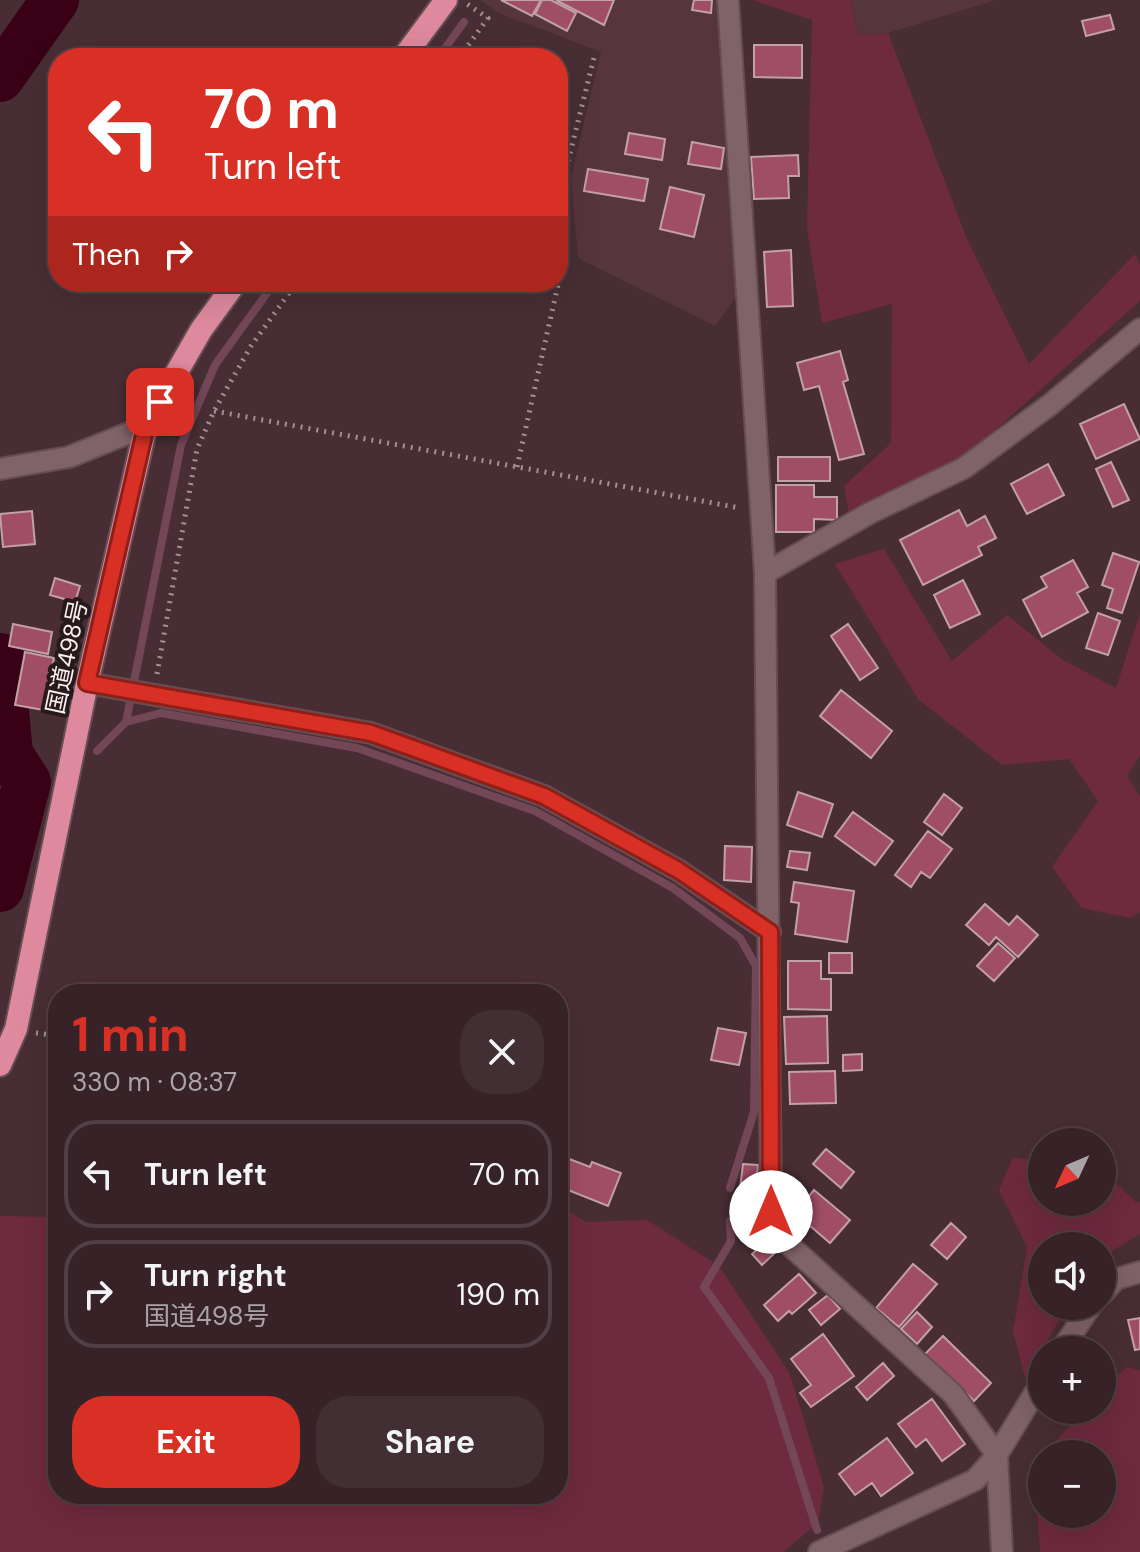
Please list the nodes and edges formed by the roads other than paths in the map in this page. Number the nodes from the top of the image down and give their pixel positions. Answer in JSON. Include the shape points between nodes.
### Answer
{"nodes":[{"id":1,"x":446,"y":0,"type":"edge"},
{"id":2,"x":728,"y":0,"type":"edge"},
{"id":3,"x":410,"y":48,"type":"edge"},
{"id":4,"x":229,"y":292,"type":"edge"},
{"id":5,"x":1140,"y":329,"type":"edge"},
{"id":6,"x":146,"y":426,"type":"junction"},
{"id":7,"x":0,"y":469,"type":"edge"},
{"id":8,"x":765,"y":573,"type":"junction"},
{"id":9,"x":87,"y":683,"type":"junction"},
{"id":10,"x":770,"y":932,"type":"junction"},
{"id":11,"x":0,"y":1065,"type":"edge"},
{"id":12,"x":1140,"y":1272,"type":"edge"},
{"id":13,"x":1116,"y":1279,"type":"edge"},
{"id":14,"x":1028,"y":1404,"type":"edge"},
{"id":15,"x":997,"y":1455,"type":"junction"},
{"id":16,"x":819,"y":1552,"type":"edge"},
{"id":17,"x":1002,"y":1552,"type":"edge"}],
"edges":[{"from":1,"to":3,"type":"highway"},
{"from":2,"to":8,"type":"street"},
{"from":4,"to":6,"type":"highway","name":"国道498号"},
{"from":5,"to":8,"type":"street","via":[[964,468],[870,513]]},
{"from":6,"to":7,"type":"street","via":[[69,457]]},
{"from":6,"to":9,"type":"highway","name":"国道498号"},
{"from":8,"to":10,"type":"street"},
{"from":9,"to":10,"type":"street","via":[[371,733],[544,796],[678,870]]},
{"from":9,"to":11,"type":"highway","name":"国道498号","via":[[16,1029]]},
{"from":10,"to":15,"type":"street","via":[[771,1212],[784,1240],[953,1394]]},
{"from":12,"to":13,"type":"street"},
{"from":14,"to":15,"type":"street"},
{"from":15,"to":16,"type":"street","via":[[975,1480]]},
{"from":15,"to":17,"type":"street"}]}
